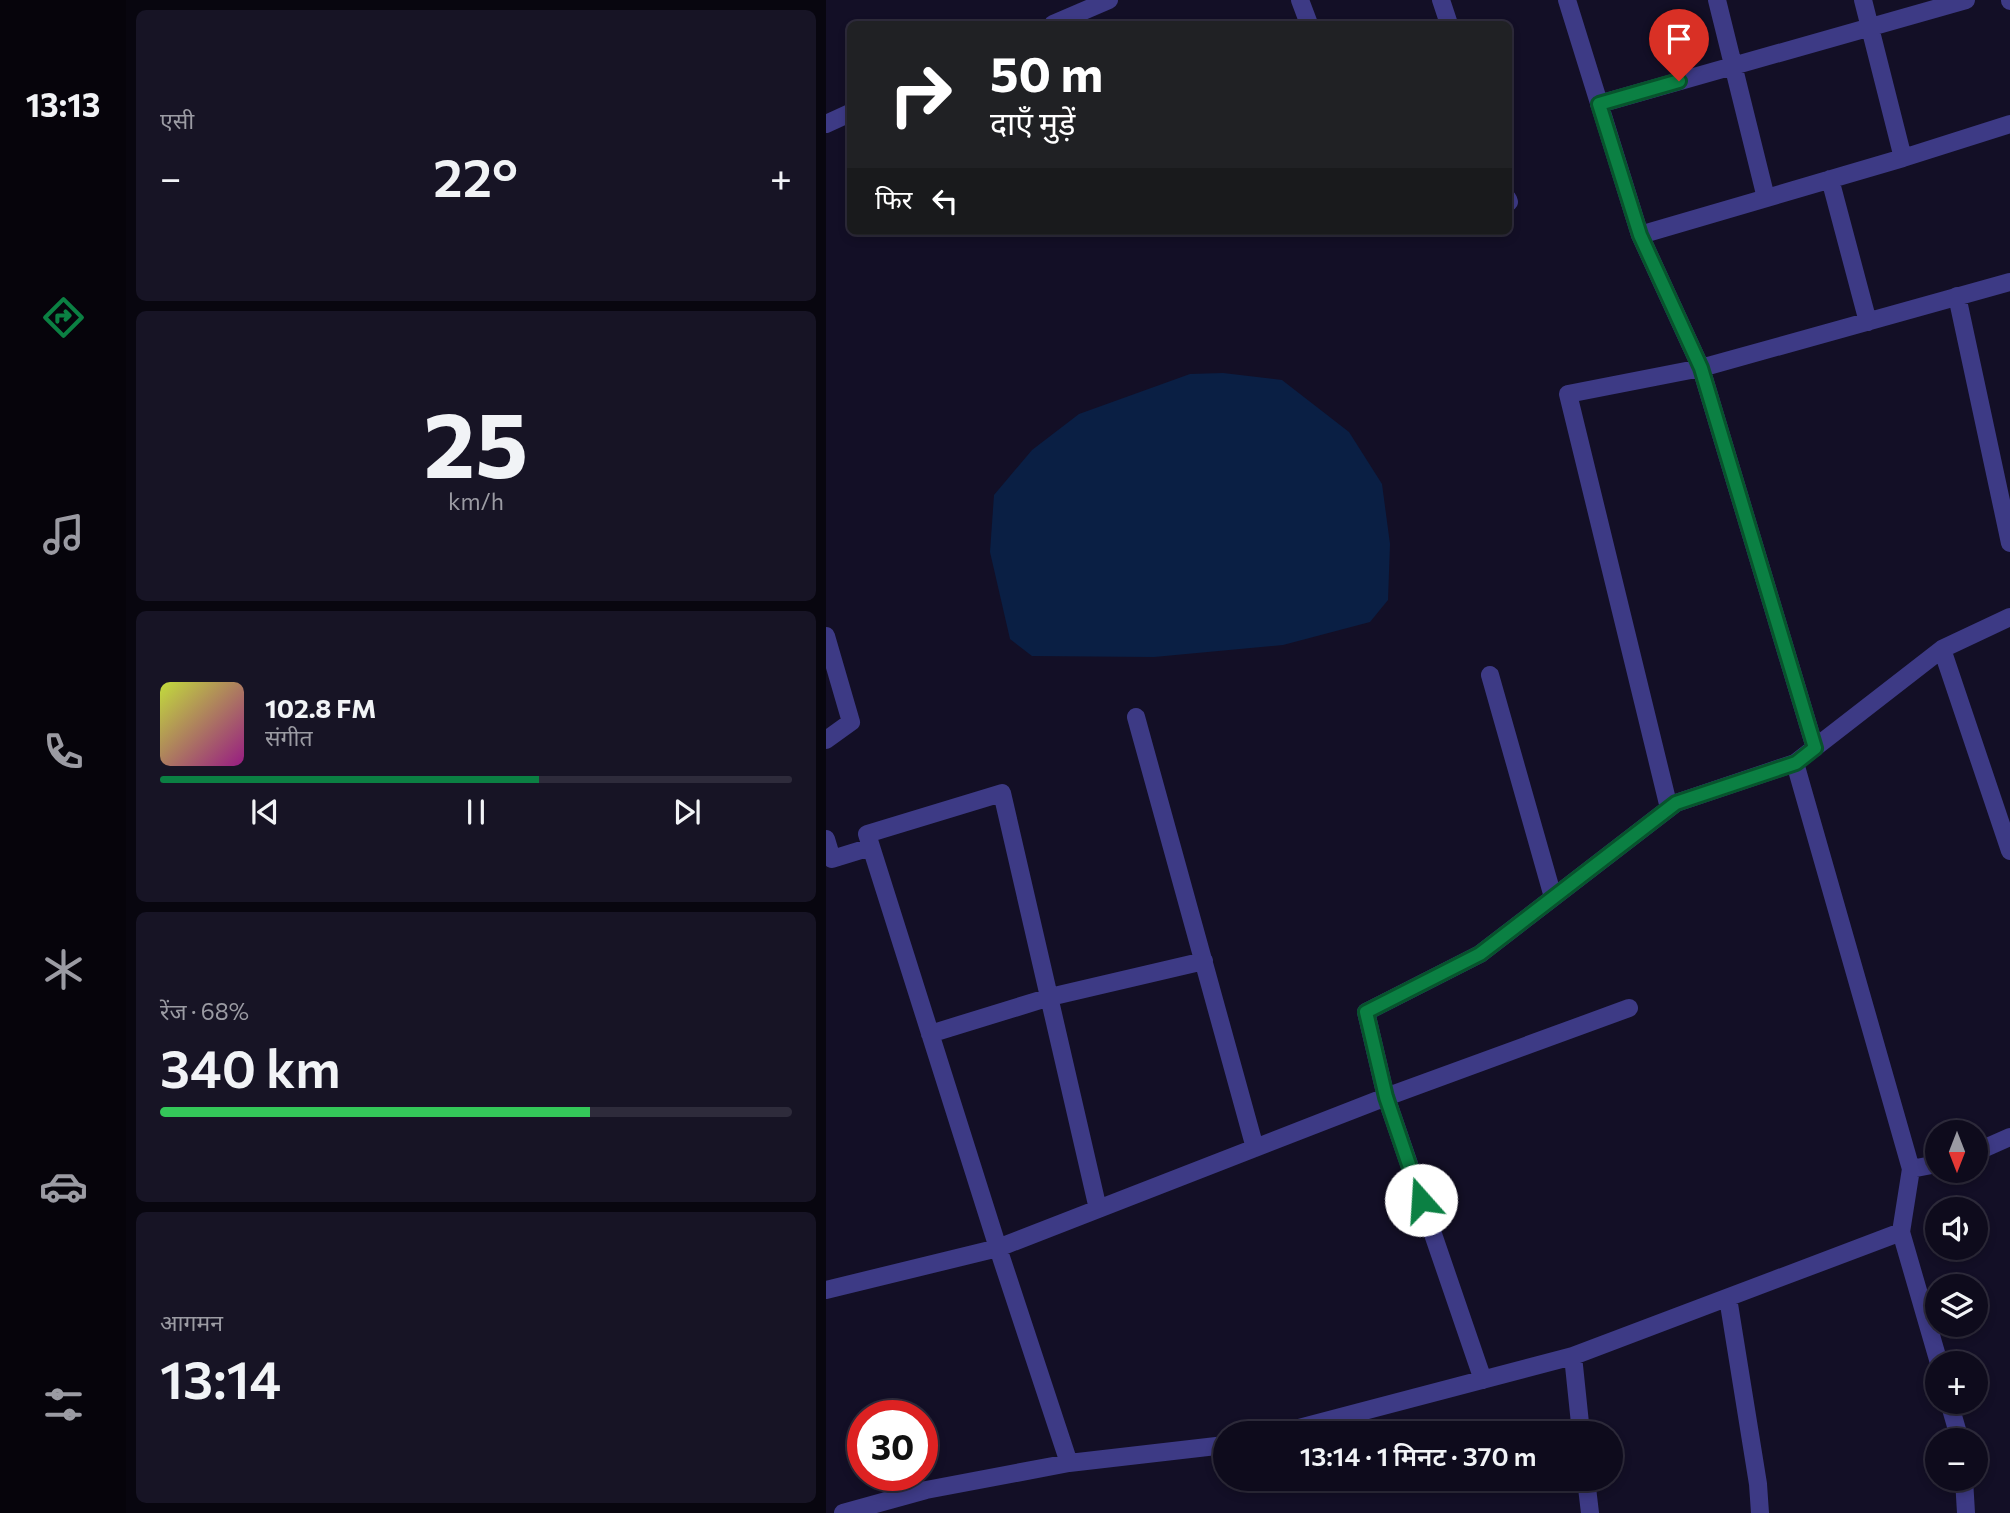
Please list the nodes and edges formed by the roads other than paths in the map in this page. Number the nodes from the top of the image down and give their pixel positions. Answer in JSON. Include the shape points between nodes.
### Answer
{"nodes":[{"id":1,"x":1109,"y":0,"type":"edge"},
{"id":2,"x":1300,"y":0,"type":"edge"},
{"id":3,"x":1441,"y":0,"type":"edge"},
{"id":4,"x":1567,"y":0,"type":"edge"},
{"id":5,"x":1717,"y":0,"type":"edge"},
{"id":6,"x":1863,"y":0,"type":"edge"},
{"id":7,"x":1966,"y":0,"type":"edge"},
{"id":8,"x":1060,"y":21,"type":"edge"},
{"id":9,"x":1309,"y":21,"type":"edge"},
{"id":10,"x":1448,"y":21,"type":"edge"},
{"id":11,"x":1870,"y":26,"type":"junction"},
{"id":12,"x":1733,"y":66,"type":"junction"},
{"id":13,"x":1599,"y":104,"type":"junction"},
{"id":14,"x":847,"y":114,"type":"edge"},
{"id":15,"x":826,"y":124,"type":"edge"},
{"id":16,"x":2010,"y":124,"type":"edge"},
{"id":17,"x":1903,"y":158,"type":"junction"},
{"id":18,"x":1830,"y":179,"type":"junction"},
{"id":19,"x":1766,"y":198,"type":"junction"},
{"id":20,"x":1640,"y":235,"type":"junction"},
{"id":21,"x":2010,"y":282,"type":"edge"},
{"id":22,"x":1957,"y":296,"type":"junction"},
{"id":23,"x":1868,"y":321,"type":"junction"},
{"id":24,"x":1701,"y":368,"type":"junction"},
{"id":25,"x":2010,"y":543,"type":"edge"},
{"id":26,"x":2010,"y":617,"type":"edge"},
{"id":27,"x":826,"y":636,"type":"edge"},
{"id":28,"x":1942,"y":649,"type":"junction"},
{"id":29,"x":1490,"y":675,"type":"dead end"},
{"id":30,"x":1136,"y":717,"type":"dead end"},
{"id":31,"x":826,"y":740,"type":"edge"},
{"id":32,"x":1815,"y":748,"type":"junction"},
{"id":33,"x":1796,"y":763,"type":"junction"},
{"id":34,"x":1669,"y":808,"type":"junction"},
{"id":35,"x":826,"y":839,"type":"edge"},
{"id":36,"x":871,"y":847,"type":"junction"},
{"id":37,"x":2010,"y":851,"type":"edge"},
{"id":38,"x":1553,"y":897,"type":"junction"},
{"id":39,"x":1203,"y":961,"type":"junction"},
{"id":40,"x":1050,"y":996,"type":"junction"},
{"id":41,"x":1629,"y":1008,"type":"dead end"},
{"id":42,"x":930,"y":1034,"type":"junction"},
{"id":43,"x":1386,"y":1097,"type":"junction"},
{"id":44,"x":2010,"y":1137,"type":"edge"},
{"id":45,"x":1988,"y":1147,"type":"edge"},
{"id":46,"x":1255,"y":1148,"type":"junction"},
{"id":47,"x":1925,"y":1166,"type":"edge"},
{"id":48,"x":1911,"y":1169,"type":"junction"},
{"id":49,"x":1098,"y":1209,"type":"junction"},
{"id":50,"x":1901,"y":1232,"type":"junction"},
{"id":51,"x":998,"y":1248,"type":"junction"},
{"id":52,"x":826,"y":1290,"type":"edge"},
{"id":53,"x":1728,"y":1297,"type":"junction"},
{"id":54,"x":1935,"y":1351,"type":"edge"},
{"id":55,"x":1573,"y":1356,"type":"junction"},
{"id":56,"x":1483,"y":1380,"type":"junction"},
{"id":57,"x":1326,"y":1421,"type":"edge"},
{"id":58,"x":1580,"y":1421,"type":"edge"},
{"id":59,"x":1213,"y":1446,"type":"edge"},
{"id":60,"x":1069,"y":1464,"type":"junction"},
{"id":61,"x":1587,"y":1491,"type":"edge"},
{"id":62,"x":1965,"y":1491,"type":"edge"},
{"id":63,"x":843,"y":1513,"type":"edge"},
{"id":64,"x":1590,"y":1513,"type":"edge"},
{"id":65,"x":1760,"y":1513,"type":"edge"},
{"id":66,"x":1966,"y":1513,"type":"edge"}],
"edges":[{"from":1,"to":8,"type":"street"},
{"from":2,"to":9,"type":"street"},
{"from":3,"to":10,"type":"street"},
{"from":4,"to":13,"type":"street"},
{"from":5,"to":12,"type":"street"},
{"from":6,"to":11,"type":"street"},
{"from":7,"to":11,"type":"street"},
{"from":11,"to":12,"type":"street"},
{"from":11,"to":17,"type":"street"},
{"from":12,"to":13,"type":"street"},
{"from":12,"to":19,"type":"street"},
{"from":13,"to":20,"type":"street"},
{"from":14,"to":15,"type":"street"},
{"from":16,"to":17,"type":"street"},
{"from":17,"to":18,"type":"street"},
{"from":18,"to":19,"type":"street"},
{"from":18,"to":23,"type":"street"},
{"from":19,"to":20,"type":"street"},
{"from":20,"to":24,"type":"street"},
{"from":21,"to":22,"type":"street"},
{"from":22,"to":23,"type":"street"},
{"from":22,"to":25,"type":"street"},
{"from":23,"to":24,"type":"street"},
{"from":24,"to":32,"type":"street"},
{"from":24,"to":34,"type":"street","via":[[1569,394]]},
{"from":26,"to":28,"type":"street"},
{"from":27,"to":31,"type":"street","via":[[851,722]]},
{"from":28,"to":32,"type":"street"},
{"from":28,"to":37,"type":"street"},
{"from":29,"to":38,"type":"street"},
{"from":30,"to":39,"type":"street"},
{"from":32,"to":33,"type":"street"},
{"from":33,"to":34,"type":"street"},
{"from":33,"to":48,"type":"street"},
{"from":34,"to":38,"type":"street"},
{"from":35,"to":36,"type":"street","via":[[832,859]]},
{"from":36,"to":40,"type":"street","via":[[867,834],[1002,793]]},
{"from":36,"to":42,"type":"street"},
{"from":38,"to":43,"type":"street","via":[[1480,954],[1366,1012]]},
{"from":39,"to":40,"type":"street"},
{"from":39,"to":46,"type":"street"},
{"from":40,"to":42,"type":"street"},
{"from":40,"to":49,"type":"street"},
{"from":41,"to":43,"type":"street"},
{"from":42,"to":51,"type":"street"},
{"from":43,"to":46,"type":"street"},
{"from":43,"to":56,"type":"street"},
{"from":44,"to":45,"type":"street"},
{"from":46,"to":49,"type":"street"},
{"from":47,"to":48,"type":"street"},
{"from":48,"to":50,"type":"street"},
{"from":49,"to":51,"type":"street"},
{"from":50,"to":53,"type":"street"},
{"from":50,"to":54,"type":"street"},
{"from":51,"to":52,"type":"street"},
{"from":51,"to":60,"type":"street"},
{"from":53,"to":55,"type":"street"},
{"from":53,"to":65,"type":"street"},
{"from":55,"to":56,"type":"street"},
{"from":55,"to":58,"type":"street"},
{"from":56,"to":57,"type":"street"},
{"from":59,"to":60,"type":"street"},
{"from":60,"to":63,"type":"street","via":[[926,1490]]},
{"from":61,"to":64,"type":"street"},
{"from":62,"to":66,"type":"street"}]}
